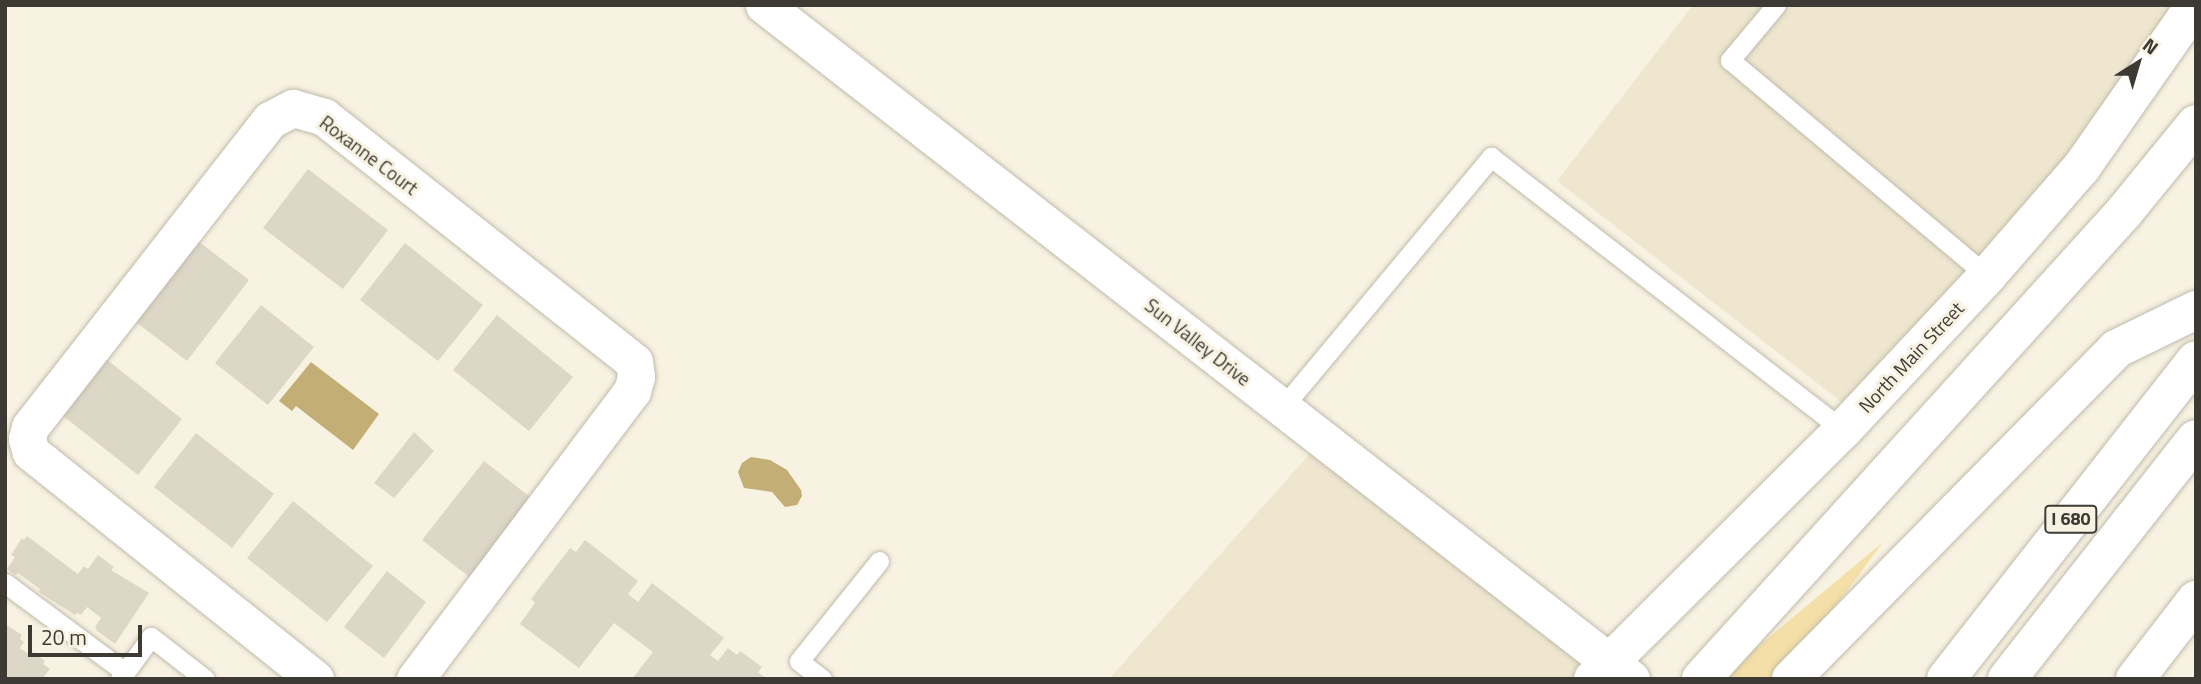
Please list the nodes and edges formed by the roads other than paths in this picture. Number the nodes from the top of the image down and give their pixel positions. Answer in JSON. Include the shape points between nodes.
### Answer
{"nodes":[{"id":1,"x":764,"y":5,"type":"edge"},
{"id":2,"x":1776,"y":5,"type":"edge"},
{"id":3,"x":2195,"y":5,"type":"edge"},
{"id":4,"x":2196,"y":124,"type":"edge"},
{"id":5,"x":1987,"y":276,"type":"junction"},
{"id":6,"x":2196,"y":310,"type":"edge"},
{"id":7,"x":2196,"y":360,"type":"edge"},
{"id":8,"x":1282,"y":408,"type":"junction"},
{"id":9,"x":1843,"y":430,"type":"junction"},
{"id":10,"x":2196,"y":439,"type":"edge"},
{"id":11,"x":879,"y":561,"type":"dead end"},
{"id":12,"x":5,"y":583,"type":"edge"},
{"id":13,"x":2196,"y":600,"type":"edge"},
{"id":14,"x":1612,"y":673,"type":"edge"},
{"id":15,"x":122,"y":675,"type":"edge"},
{"id":16,"x":205,"y":679,"type":"edge"},
{"id":17,"x":315,"y":679,"type":"edge"},
{"id":18,"x":415,"y":679,"type":"edge"},
{"id":19,"x":822,"y":679,"type":"edge"},
{"id":20,"x":1702,"y":679,"type":"edge"},
{"id":21,"x":1791,"y":679,"type":"edge"},
{"id":22,"x":1946,"y":679,"type":"edge"},
{"id":23,"x":2007,"y":679,"type":"edge"},
{"id":24,"x":2135,"y":679,"type":"edge"}],
"edges":[{"from":1,"to":8,"type":"street","name":"Sun Valley Drive"},
{"from":2,"to":5,"type":"lane","via":[[1730,60]]},
{"from":3,"to":5,"type":"main road","name":"North Main Street","via":[[2081,167]]},
{"from":4,"to":20,"type":"main road","via":[[2116,222]]},
{"from":5,"to":9,"type":"main road","name":"North Main Street"},
{"from":6,"to":21,"type":"main road","via":[[2116,349]]},
{"from":7,"to":22,"type":"main road","number":"I 680"},
{"from":8,"to":9,"type":"lane","via":[[1491,157]]},
{"from":8,"to":14,"type":"street","name":"Sun Valley Drive"},
{"from":9,"to":14,"type":"main road","name":"North Main Street"},
{"from":10,"to":23,"type":"main road","number":"I 680"},
{"from":11,"to":19,"type":"lane","via":[[799,661]]},
{"from":12,"to":15,"type":"lane"},
{"from":13,"to":24,"type":"main road"},
{"from":15,"to":16,"type":"lane","via":[[151,637]]},
{"from":17,"to":18,"type":"street","name":"Roxanne Court","via":[[31,452],[27,439],[30,428],[270,120],[293,108],[324,117],[635,362],[632,391]]}]}
